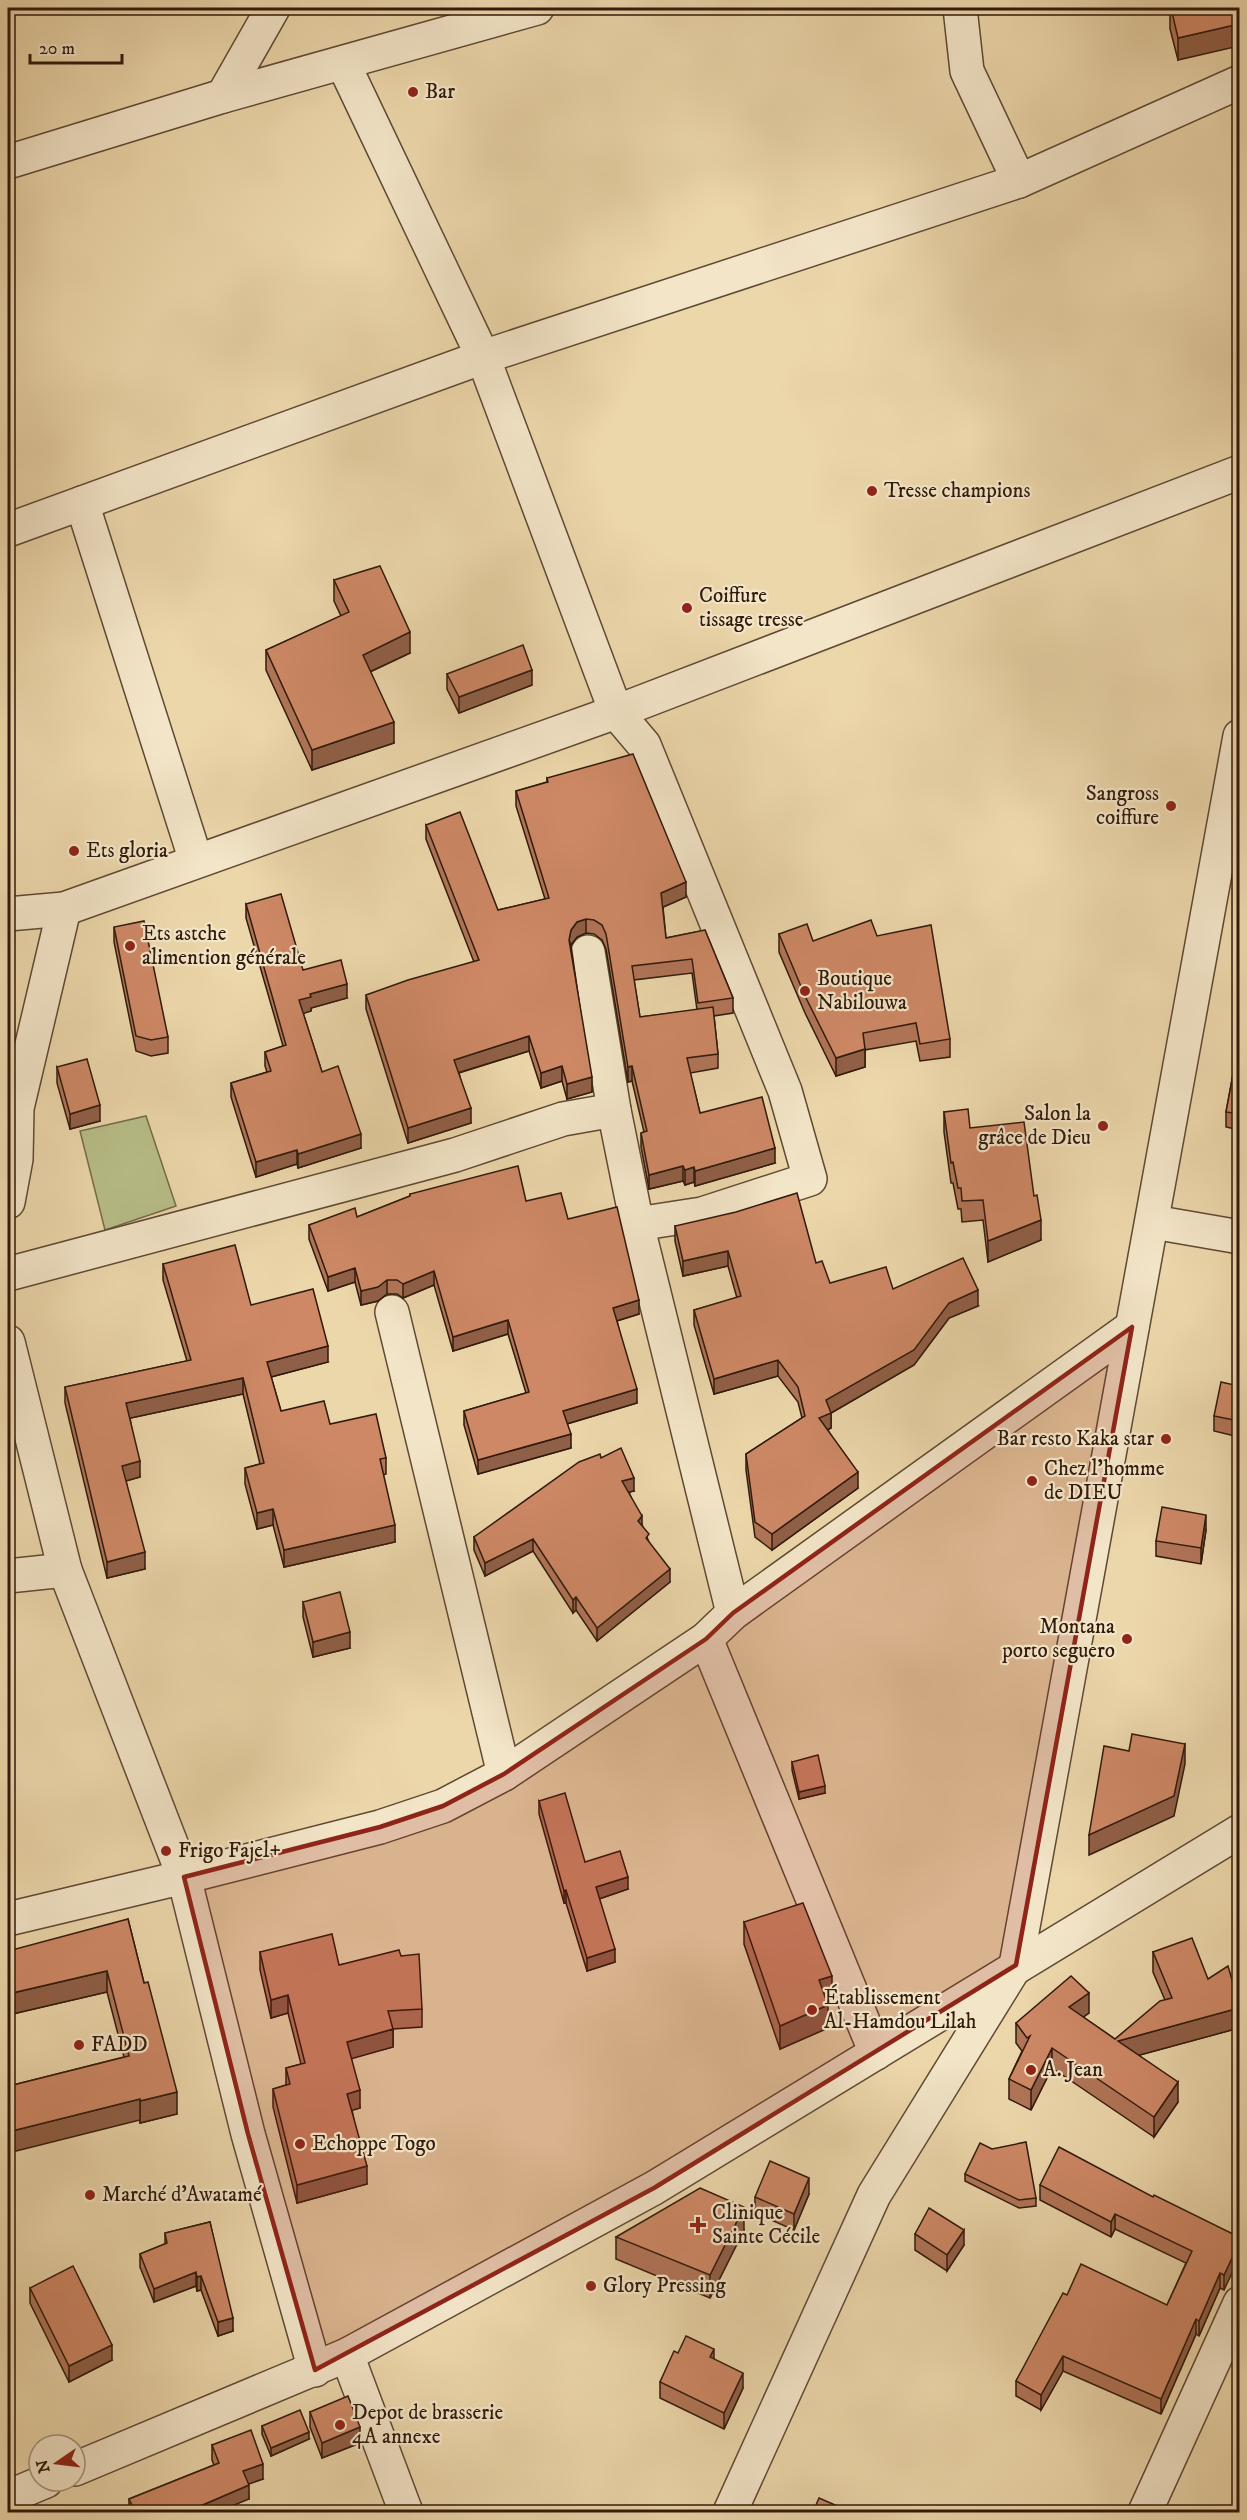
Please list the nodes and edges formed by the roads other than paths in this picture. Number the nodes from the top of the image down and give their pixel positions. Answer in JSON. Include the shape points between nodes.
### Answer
{"nodes":[{"id":1,"x":273,"y":8,"type":"edge"},
{"id":2,"x":537,"y":8,"type":"edge"},
{"id":3,"x":960,"y":8,"type":"edge"},
{"id":4,"x":343,"y":63,"type":"junction"},
{"id":5,"x":1239,"y":82,"type":"edge"},
{"id":6,"x":223,"y":96,"type":"junction"},
{"id":7,"x":8,"y":162,"type":"edge"},
{"id":8,"x":1019,"y":181,"type":"junction"},
{"id":9,"x":483,"y":357,"type":"junction"},
{"id":10,"x":1239,"y":471,"type":"edge"},
{"id":11,"x":82,"y":503,"type":"junction"},
{"id":12,"x":8,"y":530,"type":"edge"},
{"id":13,"x":616,"y":712,"type":"junction"},
{"id":14,"x":1239,"y":736,"type":"edge"},
{"id":15,"x":196,"y":861,"type":"junction"},
{"id":16,"x":64,"y":909,"type":"junction"},
{"id":17,"x":8,"y":914,"type":"edge"},
{"id":18,"x":588,"y":952,"type":"dead end"},
{"id":19,"x":614,"y":1110,"type":"junction"},
{"id":20,"x":8,"y":1202,"type":"edge"},
{"id":21,"x":1152,"y":1222,"type":"junction"},
{"id":22,"x":637,"y":1224,"type":"junction"},
{"id":23,"x":1239,"y":1237,"type":"edge"},
{"id":24,"x":8,"y":1274,"type":"edge"},
{"id":25,"x":392,"y":1312,"type":"dead end"},
{"id":26,"x":1132,"y":1327,"type":"junction"},
{"id":27,"x":8,"y":1342,"type":"edge"},
{"id":28,"x":64,"y":1570,"type":"junction"},
{"id":29,"x":8,"y":1576,"type":"edge"},
{"id":30,"x":733,"y":1613,"type":"junction"},
{"id":31,"x":706,"y":1639,"type":"junction"},
{"id":32,"x":504,"y":1774,"type":"junction"},
{"id":33,"x":1239,"y":1831,"type":"edge"},
{"id":34,"x":184,"y":1877,"type":"junction"},
{"id":35,"x":8,"y":1919,"type":"edge"},
{"id":36,"x":1016,"y":1965,"type":"junction"},
{"id":37,"x":876,"y":2053,"type":"junction"},
{"id":38,"x":1239,"y":2303,"type":"edge"},
{"id":39,"x":347,"y":2355,"type":"junction"},
{"id":40,"x":315,"y":2370,"type":"junction"},
{"id":41,"x":87,"y":2464,"type":"edge"},
{"id":42,"x":27,"y":2489,"type":"edge"},
{"id":43,"x":8,"y":2497,"type":"edge"},
{"id":44,"x":406,"y":2512,"type":"edge"},
{"id":45,"x":730,"y":2512,"type":"edge"},
{"id":46,"x":1145,"y":2512,"type":"edge"}],
"edges":[{"from":1,"to":6,"type":"street"},
{"from":2,"to":4,"type":"street"},
{"from":3,"to":8,"type":"street","via":[[967,71]]},
{"from":4,"to":6,"type":"street"},
{"from":4,"to":9,"type":"street"},
{"from":5,"to":8,"type":"street"},
{"from":6,"to":7,"type":"street"},
{"from":8,"to":9,"type":"street"},
{"from":9,"to":11,"type":"street"},
{"from":9,"to":13,"type":"street"},
{"from":10,"to":13,"type":"street"},
{"from":11,"to":12,"type":"street"},
{"from":11,"to":15,"type":"street"},
{"from":13,"to":15,"type":"street"},
{"from":13,"to":22,"type":"street","via":[[644,745],[785,1091],[810,1179],[702,1214]]},
{"from":14,"to":21,"type":"street"},
{"from":15,"to":16,"type":"street"},
{"from":16,"to":17,"type":"street"},
{"from":16,"to":20,"type":"street","via":[[17,1108],[16,1158]]},
{"from":18,"to":19,"type":"street"},
{"from":19,"to":22,"type":"street"},
{"from":19,"to":24,"type":"street","via":[[563,1119],[455,1155]]},
{"from":21,"to":23,"type":"street"},
{"from":21,"to":26,"type":"street"},
{"from":22,"to":30,"type":"street"},
{"from":25,"to":32,"type":"street"},
{"from":26,"to":30,"type":"street"},
{"from":26,"to":36,"type":"street"},
{"from":27,"to":28,"type":"street"},
{"from":28,"to":29,"type":"street"},
{"from":28,"to":34,"type":"street"},
{"from":30,"to":31,"type":"street"},
{"from":31,"to":32,"type":"street"},
{"from":31,"to":37,"type":"street"},
{"from":32,"to":34,"type":"street","via":[[443,1806],[380,1827]]},
{"from":33,"to":36,"type":"street"},
{"from":34,"to":35,"type":"street"},
{"from":34,"to":40,"type":"street","via":[[248,2134]]},
{"from":36,"to":37,"type":"street"},
{"from":36,"to":45,"type":"street","via":[[874,2195]]},
{"from":37,"to":39,"type":"street","via":[[654,2188]]},
{"from":38,"to":46,"type":"street"},
{"from":39,"to":40,"type":"street"},
{"from":39,"to":44,"type":"street"},
{"from":40,"to":41,"type":"street"},
{"from":42,"to":43,"type":"street"}]}
